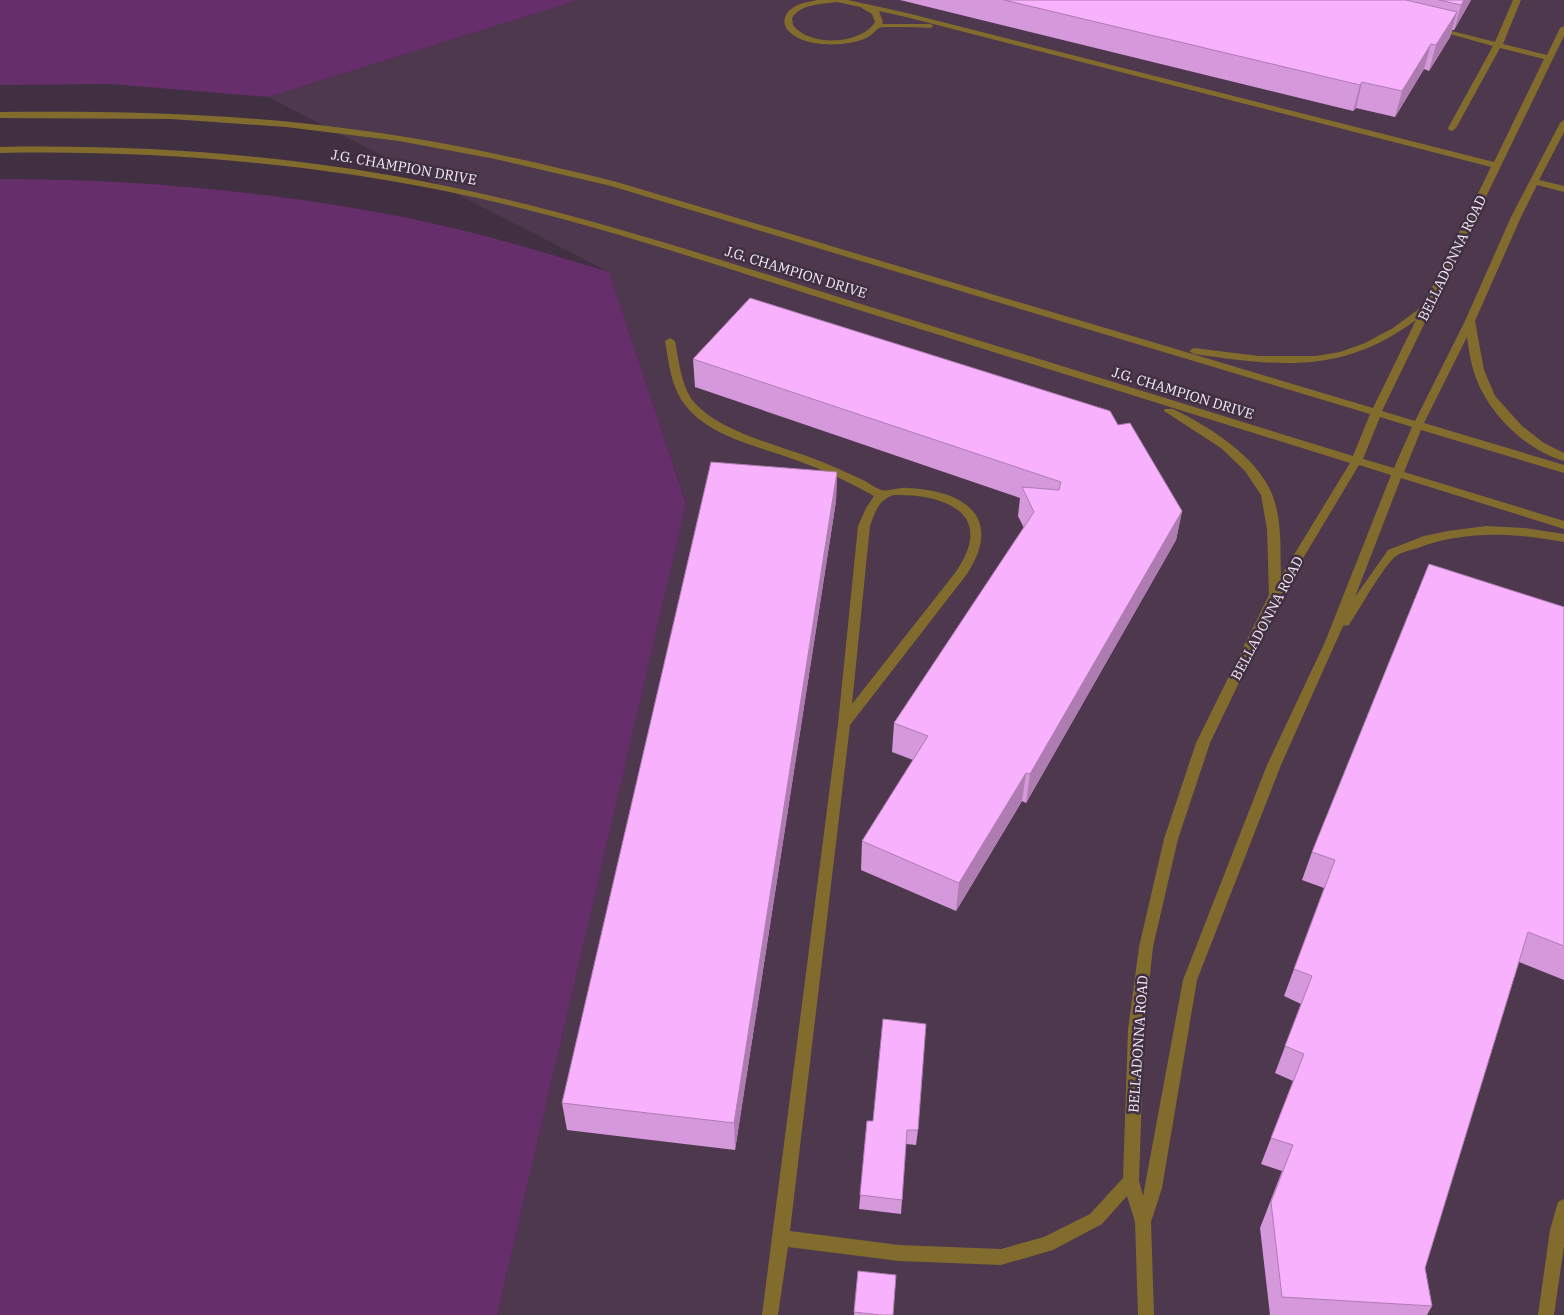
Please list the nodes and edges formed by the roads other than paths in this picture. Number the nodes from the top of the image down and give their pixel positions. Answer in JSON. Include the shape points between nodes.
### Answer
{"nodes":[{"id":1,"x":1517,"y":0,"type":"edge"},
{"id":2,"x":865,"y":6,"type":"junction"},
{"id":3,"x":879,"y":26,"type":"junction"},
{"id":4,"x":945,"y":26,"type":"junction"},
{"id":5,"x":1426,"y":27,"type":"edge"},
{"id":6,"x":1564,"y":28,"type":"edge"},
{"id":7,"x":1498,"y":45,"type":"junction"},
{"id":8,"x":1549,"y":58,"type":"junction"},
{"id":9,"x":0,"y":115,"type":"edge"},
{"id":10,"x":1564,"y":123,"type":"edge"},
{"id":11,"x":1452,"y":128,"type":"dead end"},
{"id":12,"x":0,"y":150,"type":"edge"},
{"id":13,"x":1497,"y":166,"type":"junction"},
{"id":14,"x":1534,"y":182,"type":"junction"},
{"id":15,"x":1564,"y":189,"type":"edge"},
{"id":16,"x":1430,"y":304,"type":"junction"},
{"id":17,"x":1470,"y":321,"type":"junction"},
{"id":18,"x":670,"y":342,"type":"dead end"},
{"id":19,"x":1150,"y":344,"type":"junction"},
{"id":20,"x":1118,"y":388,"type":"junction"},
{"id":21,"x":1376,"y":413,"type":"junction"},
{"id":22,"x":1418,"y":425,"type":"junction"},
{"id":23,"x":1564,"y":457,"type":"edge"},
{"id":24,"x":1356,"y":462,"type":"junction"},
{"id":25,"x":1564,"y":469,"type":"edge"},
{"id":26,"x":1397,"y":474,"type":"junction"},
{"id":27,"x":882,"y":495,"type":"junction"},
{"id":28,"x":1564,"y":525,"type":"edge"},
{"id":29,"x":1564,"y":538,"type":"edge"},
{"id":30,"x":1276,"y":595,"type":"junction"},
{"id":31,"x":1331,"y":642,"type":"junction"},
{"id":32,"x":844,"y":724,"type":"junction"},
{"id":33,"x":1130,"y":1181,"type":"junction"},
{"id":34,"x":1564,"y":1207,"type":"edge"},
{"id":35,"x":1143,"y":1222,"type":"junction"},
{"id":36,"x":782,"y":1238,"type":"junction"},
{"id":37,"x":770,"y":1315,"type":"edge"},
{"id":38,"x":1146,"y":1315,"type":"edge"},
{"id":39,"x":1546,"y":1315,"type":"edge"}],
"edges":[{"from":1,"to":7,"type":"street"},
{"from":2,"to":3,"type":"street","via":[[879,19]]},
{"from":2,"to":3,"type":"street","via":[[837,0],[808,4],[790,15],[788,22],[791,29],[804,37],[838,43],[865,38]]},
{"from":2,"to":4,"type":"street"},
{"from":3,"to":4,"type":"street"},
{"from":4,"to":13,"type":"street"},
{"from":5,"to":7,"type":"street"},
{"from":6,"to":8,"type":"street","name":"BELLADONNA ROAD"},
{"from":7,"to":8,"type":"street"},
{"from":7,"to":11,"type":"street"},
{"from":8,"to":13,"type":"street","name":"BELLADONNA ROAD"},
{"from":9,"to":19,"type":"street","name":"J.G. CHAMPION DRIVE","via":[[138,116],[265,123],[454,148],[614,184]]},
{"from":10,"to":14,"type":"street","name":"BELLADONNA ROAD"},
{"from":12,"to":20,"type":"street","name":"J.G. CHAMPION DRIVE","via":[[109,151],[269,162],[413,182],[480,196],[630,236]]},
{"from":13,"to":16,"type":"street","name":"BELLADONNA ROAD"},
{"from":14,"to":15,"type":"street"},
{"from":14,"to":17,"type":"street","name":"BELLADONNA ROAD"},
{"from":16,"to":19,"type":"street","via":[[1406,324],[1370,346],[1317,361],[1250,359]]},
{"from":16,"to":21,"type":"street","name":"BELLADONNA ROAD"},
{"from":17,"to":22,"type":"street","name":"BELLADONNA ROAD"},
{"from":17,"to":23,"type":"street","via":[[1478,368],[1494,403],[1533,440]]},
{"from":18,"to":27,"type":"street","via":[[679,385],[689,404],[700,415],[728,430],[849,477]]},
{"from":19,"to":21,"type":"street","name":"J.G. CHAMPION DRIVE"},
{"from":20,"to":24,"type":"street","name":"J.G. CHAMPION DRIVE"},
{"from":20,"to":30,"type":"street","via":[[1189,420],[1222,443],[1250,470],[1267,496],[1272,521]]},
{"from":21,"to":22,"type":"street","name":"J.G. CHAMPION DRIVE"},
{"from":21,"to":24,"type":"street","name":"BELLADONNA ROAD"},
{"from":22,"to":25,"type":"street","name":"J.G. CHAMPION DRIVE"},
{"from":22,"to":26,"type":"street","name":"BELLADONNA ROAD"},
{"from":24,"to":26,"type":"street","name":"J.G. CHAMPION DRIVE"},
{"from":24,"to":30,"type":"street","name":"BELLADONNA ROAD"},
{"from":26,"to":28,"type":"street","name":"J.G. CHAMPION DRIVE"},
{"from":26,"to":31,"type":"street","name":"BELLADONNA ROAD"},
{"from":27,"to":32,"type":"street","via":[[872,506],[864,526]]},
{"from":27,"to":32,"type":"street","via":[[897,491],[922,492],[949,501],[970,514],[976,526],[975,540],[970,559]]},
{"from":29,"to":31,"type":"street","via":[[1532,532],[1460,532],[1426,539],[1391,554]]},
{"from":30,"to":33,"type":"street","name":"BELLADONNA ROAD","via":[[1203,743],[1171,839],[1146,947],[1136,1030]]},
{"from":31,"to":35,"type":"street","name":"BELLADONNA ROAD","via":[[1274,765],[1190,980],[1154,1188]]},
{"from":32,"to":36,"type":"street"},
{"from":33,"to":35,"type":"street","name":"BELLADONNA ROAD"},
{"from":33,"to":36,"type":"street","via":[[1096,1219],[1047,1244],[1001,1257],[899,1252]]},
{"from":34,"to":39,"type":"street"},
{"from":35,"to":38,"type":"street","name":"BELLADONNA ROAD"},
{"from":36,"to":37,"type":"street"}]}
